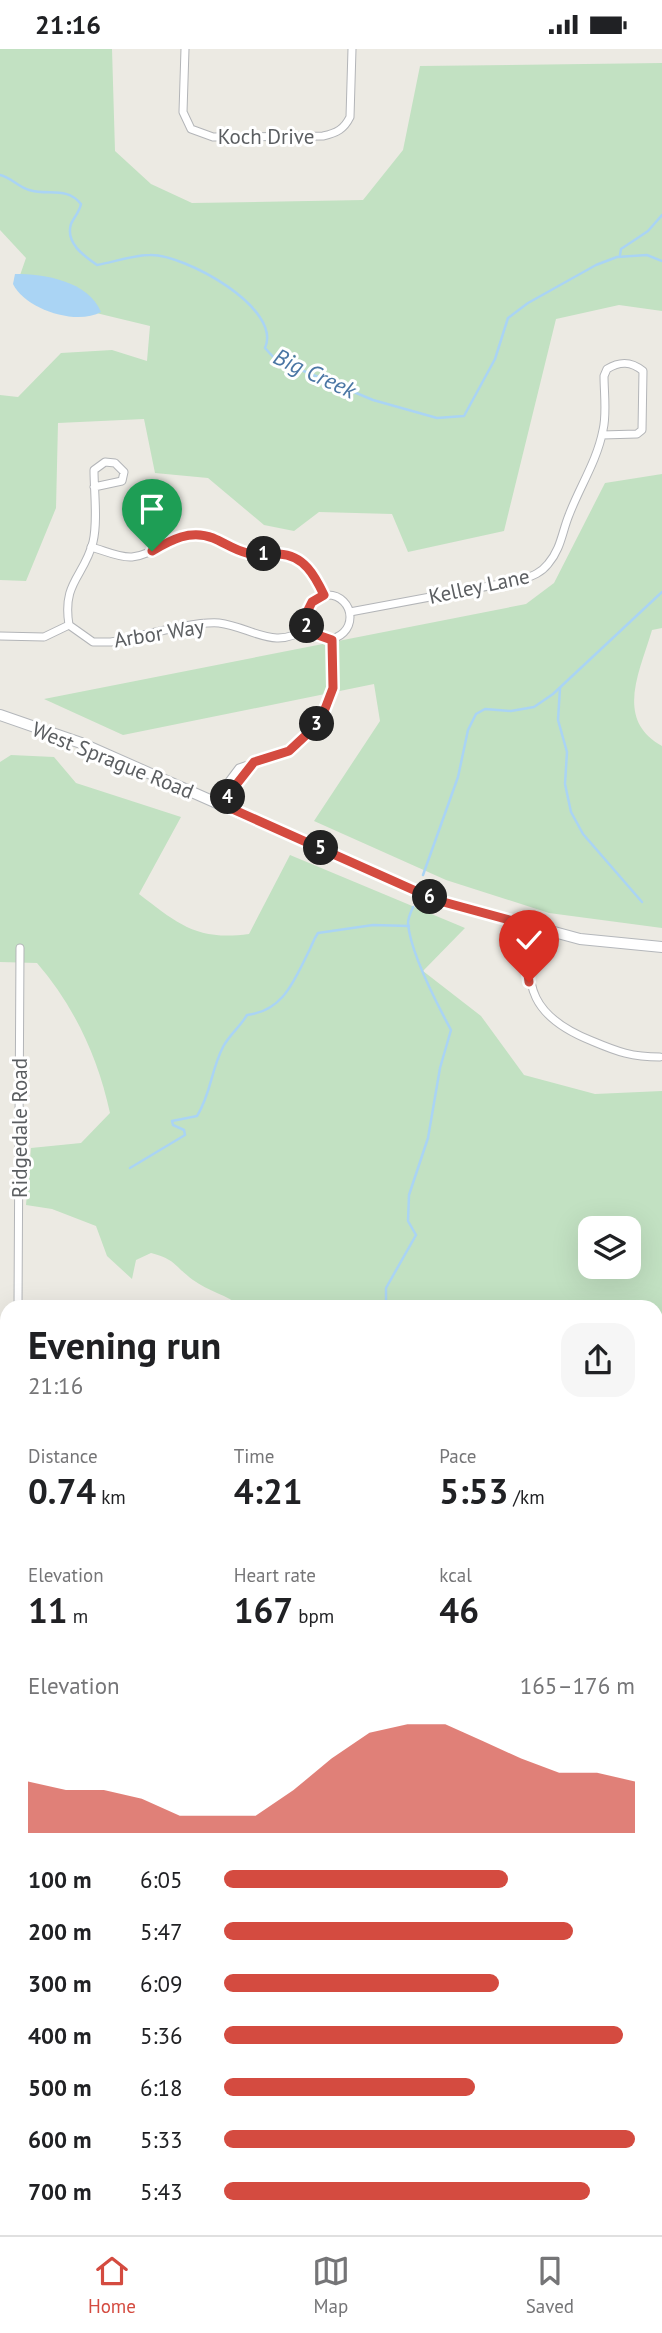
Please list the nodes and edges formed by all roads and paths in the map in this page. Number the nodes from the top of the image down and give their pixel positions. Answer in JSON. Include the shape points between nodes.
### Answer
{"nodes":[{"id":1,"x":185,"y":49,"type":"edge"},
{"id":2,"x":352,"y":49,"type":"edge"},
{"id":3,"x":602,"y":435,"type":"junction"},
{"id":4,"x":94,"y":487,"type":"junction"},
{"id":5,"x":91,"y":547,"type":"junction"},
{"id":6,"x":324,"y":595,"type":"junction"},
{"id":7,"x":350,"y":612,"type":"junction"},
{"id":8,"x":69,"y":625,"type":"junction"},
{"id":9,"x":308,"y":627,"type":"junction"},
{"id":10,"x":0,"y":636,"type":"edge"},
{"id":11,"x":332,"y":640,"type":"junction"},
{"id":12,"x":0,"y":715,"type":"edge"},
{"id":13,"x":221,"y":804,"type":"junction"},
{"id":14,"x":535,"y":927,"type":"junction"},
{"id":15,"x":662,"y":947,"type":"edge"},
{"id":16,"x":20,"y":948,"type":"dead end"},
{"id":17,"x":660,"y":1057,"type":"edge"},
{"id":18,"x":18,"y":1300,"type":"edge"}],
"edges":[{"from":1,"to":2,"type":"street","name":"Koch Drive","via":[[183,112],[191,129],[213,137],[335,134],[350,117]]},
{"from":3,"to":3,"type":"street","name":"Kelley Lane","via":[[642,430],[643,371],[636,365],[625,362],[607,369]]},
{"from":3,"to":7,"type":"street","name":"Kelley Lane","via":[[561,545],[540,572],[521,580]]},
{"from":4,"to":4,"type":"street","via":[[117,484],[124,472],[115,463],[97,465]]},
{"from":4,"to":5,"type":"street"},
{"from":5,"to":6,"type":"street","via":[[135,557],[176,538],[192,534],[212,537],[250,554],[286,555],[304,564]]},
{"from":5,"to":8,"type":"street","via":[[67,597]]},
{"from":6,"to":7,"type":"street","via":[[337,597]]},
{"from":6,"to":9,"type":"street","via":[[308,608]]},
{"from":7,"to":11,"type":"street","via":[[349,626]]},
{"from":8,"to":9,"type":"street","name":"Arbor Way","via":[[93,642],[217,623],[261,638],[301,633]]},
{"from":8,"to":10,"type":"street","via":[[44,637]]},
{"from":9,"to":11,"type":"street","via":[[318,638]]},
{"from":11,"to":13,"type":"street","via":[[333,688],[320,722],[289,751],[239,768],[227,784]]},
{"from":12,"to":13,"type":"street","name":"West Sprague Road","via":[[81,743]]},
{"from":13,"to":14,"type":"street","name":"West Sprague Road","via":[[436,900]]},
{"from":14,"to":15,"type":"street","name":"West Sprague Road","via":[[580,939]]},
{"from":14,"to":17,"type":"street","via":[[527,967],[544,1013],[559,1026],[633,1058]]},
{"from":16,"to":18,"type":"street","name":"Ridgedale Road"}]}
